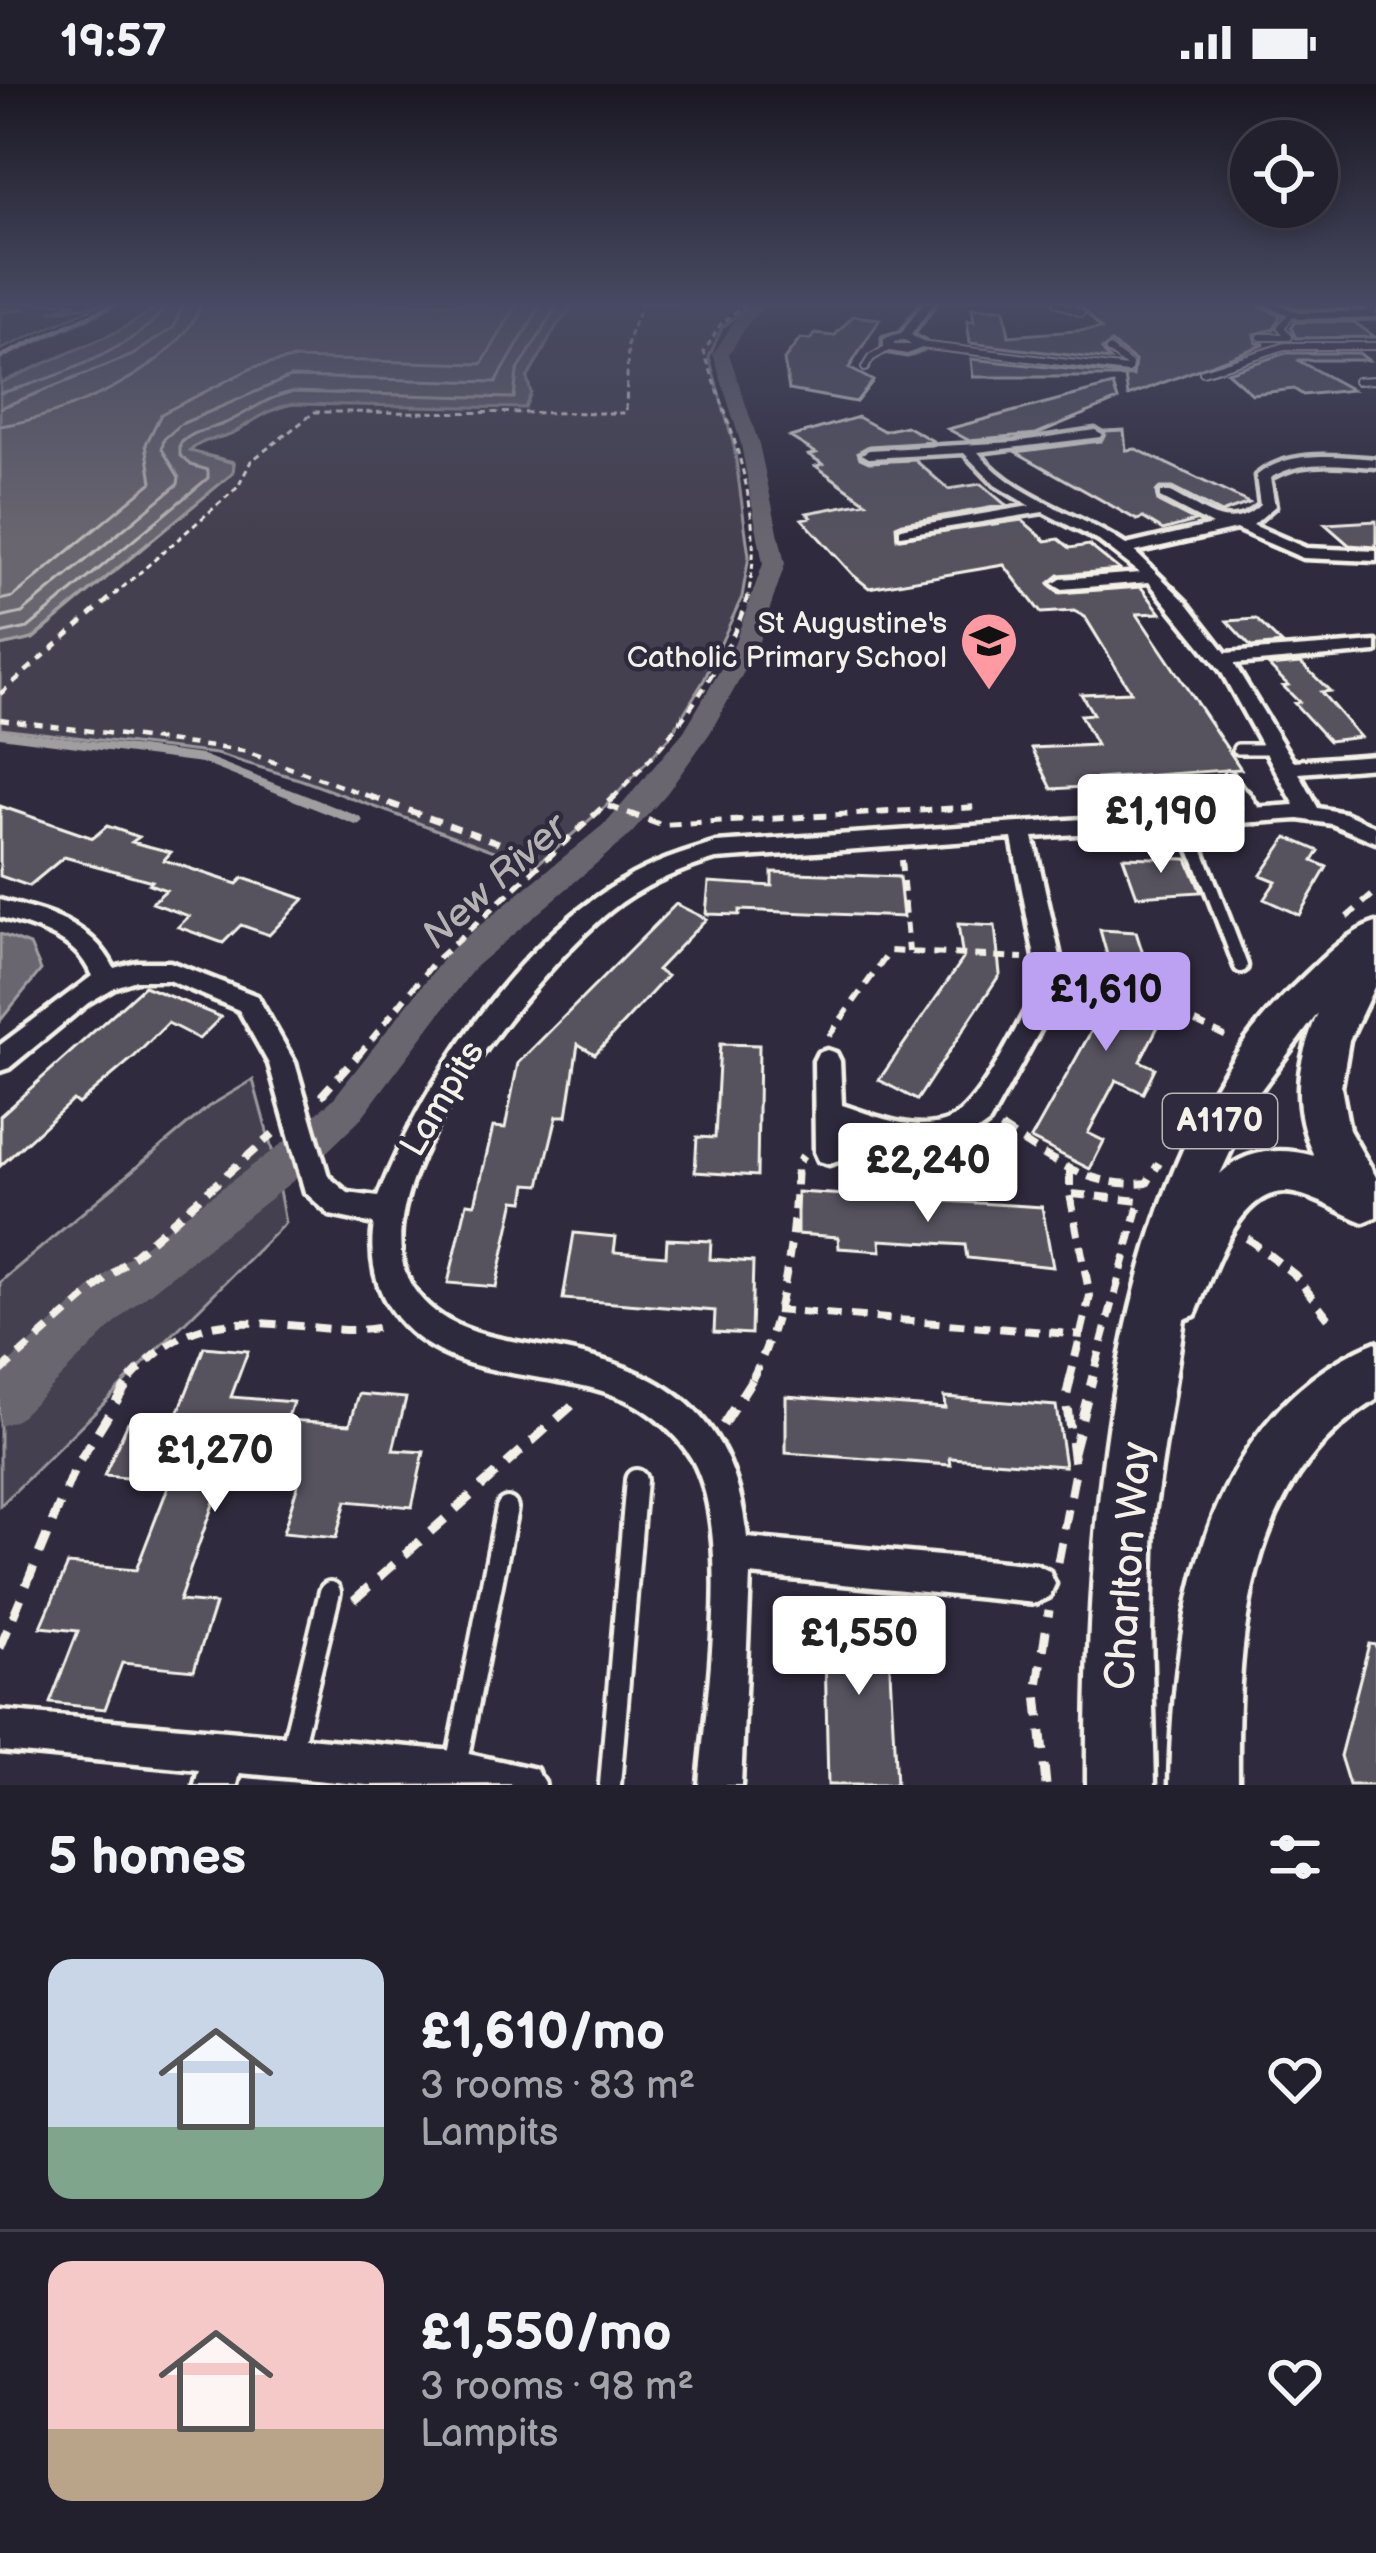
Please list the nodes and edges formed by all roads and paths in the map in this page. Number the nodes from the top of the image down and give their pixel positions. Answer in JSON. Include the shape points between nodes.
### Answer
{"nodes":[{"id":1,"x":627,"y":382,"type":"edge"},
{"id":2,"x":714,"y":382,"type":"edge"},
{"id":3,"x":1095,"y":434,"type":"dead end"},
{"id":4,"x":969,"y":450,"type":"junction"},
{"id":5,"x":869,"y":454,"type":"dead end"},
{"id":6,"x":1376,"y":463,"type":"edge"},
{"id":7,"x":1165,"y":495,"type":"dead end"},
{"id":8,"x":1048,"y":507,"type":"junction"},
{"id":9,"x":1233,"y":526,"type":"junction"},
{"id":10,"x":905,"y":532,"type":"dead end"},
{"id":11,"x":1123,"y":550,"type":"junction"},
{"id":12,"x":1376,"y":556,"type":"edge"},
{"id":13,"x":1152,"y":577,"type":"junction"},
{"id":14,"x":1061,"y":584,"type":"dead end"},
{"id":15,"x":1376,"y":647,"type":"edge"},
{"id":16,"x":1222,"y":659,"type":"junction"},
{"id":17,"x":0,"y":694,"type":"edge"},
{"id":18,"x":0,"y":718,"type":"edge"},
{"id":19,"x":1238,"y":749,"type":"dead end"},
{"id":20,"x":1281,"y":758,"type":"junction"},
{"id":21,"x":1376,"y":760,"type":"edge"},
{"id":22,"x":1229,"y":776,"type":"dead end"},
{"id":23,"x":608,"y":806,"type":"junction"},
{"id":24,"x":1310,"y":813,"type":"junction"},
{"id":25,"x":1257,"y":815,"type":"junction"},
{"id":26,"x":1185,"y":820,"type":"junction"},
{"id":27,"x":652,"y":824,"type":"dead end"},
{"id":28,"x":1021,"y":830,"type":"junction"},
{"id":29,"x":1376,"y":836,"type":"edge"},
{"id":30,"x":898,"y":837,"type":"junction"},
{"id":31,"x":0,"y":908,"type":"edge"},
{"id":32,"x":1374,"y":938,"type":"edge"},
{"id":33,"x":909,"y":952,"type":"junction"},
{"id":34,"x":1240,"y":966,"type":"dead end"},
{"id":35,"x":1052,"y":970,"type":"junction"},
{"id":36,"x":106,"y":980,"type":"junction"},
{"id":37,"x":1229,"y":1038,"type":"dead end"},
{"id":38,"x":0,"y":1060,"type":"edge"},
{"id":39,"x":827,"y":1061,"type":"joint"},
{"id":40,"x":829,"y":1112,"type":"junction"},
{"id":41,"x":979,"y":1115,"type":"junction"},
{"id":42,"x":829,"y":1152,"type":"joint"},
{"id":43,"x":1161,"y":1159,"type":"dead end"},
{"id":44,"x":1070,"y":1171,"type":"junction"},
{"id":45,"x":1070,"y":1194,"type":"junction"},
{"id":46,"x":1372,"y":1208,"type":"edge"},
{"id":47,"x":385,"y":1213,"type":"junction"},
{"id":48,"x":1247,"y":1238,"type":"dead end"},
{"id":49,"x":407,"y":1310,"type":"junction"},
{"id":50,"x":773,"y":1310,"type":"junction"},
{"id":51,"x":1333,"y":1324,"type":"dead end"},
{"id":52,"x":1083,"y":1335,"type":"junction"},
{"id":53,"x":1152,"y":1348,"type":"junction"},
{"id":54,"x":1376,"y":1369,"type":"edge"},
{"id":55,"x":607,"y":1375,"type":"junction"},
{"id":56,"x":704,"y":1444,"type":"junction"},
{"id":57,"x":1072,"y":1455,"type":"junction"},
{"id":58,"x":636,"y":1480,"type":"dead end"},
{"id":59,"x":507,"y":1508,"type":"dead end"},
{"id":60,"x":731,"y":1555,"type":"junction"},
{"id":61,"x":1049,"y":1579,"type":"junction"},
{"id":62,"x":330,"y":1592,"type":"dead end"},
{"id":63,"x":321,"y":1629,"type":"junction"},
{"id":64,"x":0,"y":1648,"type":"edge"},
{"id":65,"x":0,"y":1731,"type":"edge"},
{"id":66,"x":289,"y":1759,"type":"junction"},
{"id":67,"x":220,"y":1769,"type":"edge"},
{"id":68,"x":455,"y":1772,"type":"junction"},
{"id":69,"x":520,"y":1784,"type":"edge"},
{"id":70,"x":535,"y":1785,"type":"edge"},
{"id":71,"x":610,"y":1785,"type":"edge"},
{"id":72,"x":720,"y":1785,"type":"edge"},
{"id":73,"x":1046,"y":1785,"type":"edge"},
{"id":74,"x":1121,"y":1785,"type":"edge"},
{"id":75,"x":1204,"y":1785,"type":"edge"}],
"edges":[{"from":1,"to":17,"type":"path","via":[[626,413],[302,418],[180,541]]},
{"from":2,"to":23,"type":"path","via":[[737,450],[752,548],[748,597],[691,710]]},
{"from":3,"to":4,"type":"street"},
{"from":4,"to":5,"type":"street"},
{"from":4,"to":8,"type":"street","via":[[992,478]]},
{"from":6,"to":9,"type":"street","via":[[1277,467],[1263,476],[1266,511]]},
{"from":7,"to":9,"type":"street"},
{"from":8,"to":10,"type":"street"},
{"from":8,"to":11,"type":"street"},
{"from":9,"to":11,"type":"street"},
{"from":9,"to":12,"type":"street","via":[[1303,553]]},
{"from":11,"to":13,"type":"street"},
{"from":13,"to":14,"type":"street"},
{"from":13,"to":16,"type":"street"},
{"from":15,"to":16,"type":"street"},
{"from":16,"to":20,"type":"street"},
{"from":18,"to":23,"type":"path","via":[[243,751],[548,860]]},
{"from":19,"to":20,"type":"lane"},
{"from":20,"to":21,"type":"street"},
{"from":20,"to":24,"type":"street"},
{"from":22,"to":25,"type":"lane"},
{"from":23,"to":27,"type":"path"},
{"from":24,"to":25,"type":"street","name":"Lampits"},
{"from":24,"to":29,"type":"street","name":"Lampits"},
{"from":25,"to":26,"type":"street","name":"Lampits"},
{"from":26,"to":28,"type":"street","name":"Lampits"},
{"from":26,"to":34,"type":"lane"},
{"from":28,"to":30,"type":"street","name":"Lampits"},
{"from":28,"to":35,"type":"street"},
{"from":30,"to":33,"type":"path"},
{"from":30,"to":47,"type":"street","name":"Lampits","via":[[716,851],[644,878],[597,908],[486,1028],[415,1140]]},
{"from":31,"to":36,"type":"street","via":[[82,938]]},
{"from":32,"to":46,"type":"main road","name":"Charlton Way","number":"A1170","via":[[1335,1022],[1318,1100],[1330,1147]]},
{"from":32,"to":53,"type":"main road","name":"Charlton Way","number":"A1170","via":[[1267,1043],[1222,1117],[1184,1199]]},
{"from":33,"to":35,"type":"path"},
{"from":33,"to":39,"type":"path","via":[[890,950],[825,1042]]},
{"from":35,"to":37,"type":"path","via":[[1131,991]]},
{"from":35,"to":41,"type":"street"},
{"from":36,"to":38,"type":"street"},
{"from":36,"to":47,"type":"street","via":[[170,970],[248,1003],[282,1063],[315,1183],[341,1205]]},
{"from":39,"to":40,"type":"street"},
{"from":40,"to":41,"type":"street","via":[[921,1139],[966,1128]]},
{"from":40,"to":42,"type":"street"},
{"from":41,"to":44,"type":"path"},
{"from":42,"to":50,"type":"path","via":[[806,1154],[797,1164],[796,1228]]},
{"from":43,"to":44,"type":"path","via":[[1140,1185]]},
{"from":44,"to":45,"type":"path"},
{"from":45,"to":52,"type":"path","via":[[1089,1280]]},
{"from":45,"to":57,"type":"path","via":[[1140,1201]]},
{"from":46,"to":53,"type":"main road","name":"Charlton Way","number":"A1170","via":[[1326,1178],[1289,1169],[1241,1181]]},
{"from":47,"to":49,"type":"street","name":"Lampits","via":[[384,1264]]},
{"from":48,"to":51,"type":"path","via":[[1295,1275]]},
{"from":49,"to":55,"type":"street","via":[[448,1342]]},
{"from":49,"to":64,"type":"path","via":[[363,1332],[205,1325],[163,1344],[112,1400],[88,1443]]},
{"from":50,"to":52,"type":"path"},
{"from":50,"to":56,"type":"path","via":[[752,1383]]},
{"from":52,"to":57,"type":"path","via":[[1066,1399]]},
{"from":53,"to":74,"type":"main road","name":"Charlton Way","number":"A1170","via":[[1129,1476]]},
{"from":54,"to":75,"type":"main road","via":[[1308,1415],[1254,1494],[1212,1633]]},
{"from":55,"to":56,"type":"street","via":[[664,1400]]},
{"from":55,"to":63,"type":"path"},
{"from":56,"to":60,"type":"street","via":[[724,1487]]},
{"from":57,"to":61,"type":"path","via":[[1075,1472]]},
{"from":58,"to":71,"type":"lane"},
{"from":59,"to":68,"type":"lane"},
{"from":60,"to":61,"type":"street"},
{"from":60,"to":72,"type":"street"},
{"from":61,"to":73,"type":"path","via":[[1037,1693]]},
{"from":62,"to":63,"type":"lane"},
{"from":63,"to":66,"type":"lane"},
{"from":65,"to":67,"type":"street"},
{"from":66,"to":67,"type":"street"},
{"from":66,"to":68,"type":"street"},
{"from":68,"to":69,"type":"street"},
{"from":69,"to":70,"type":"lane"}]}
